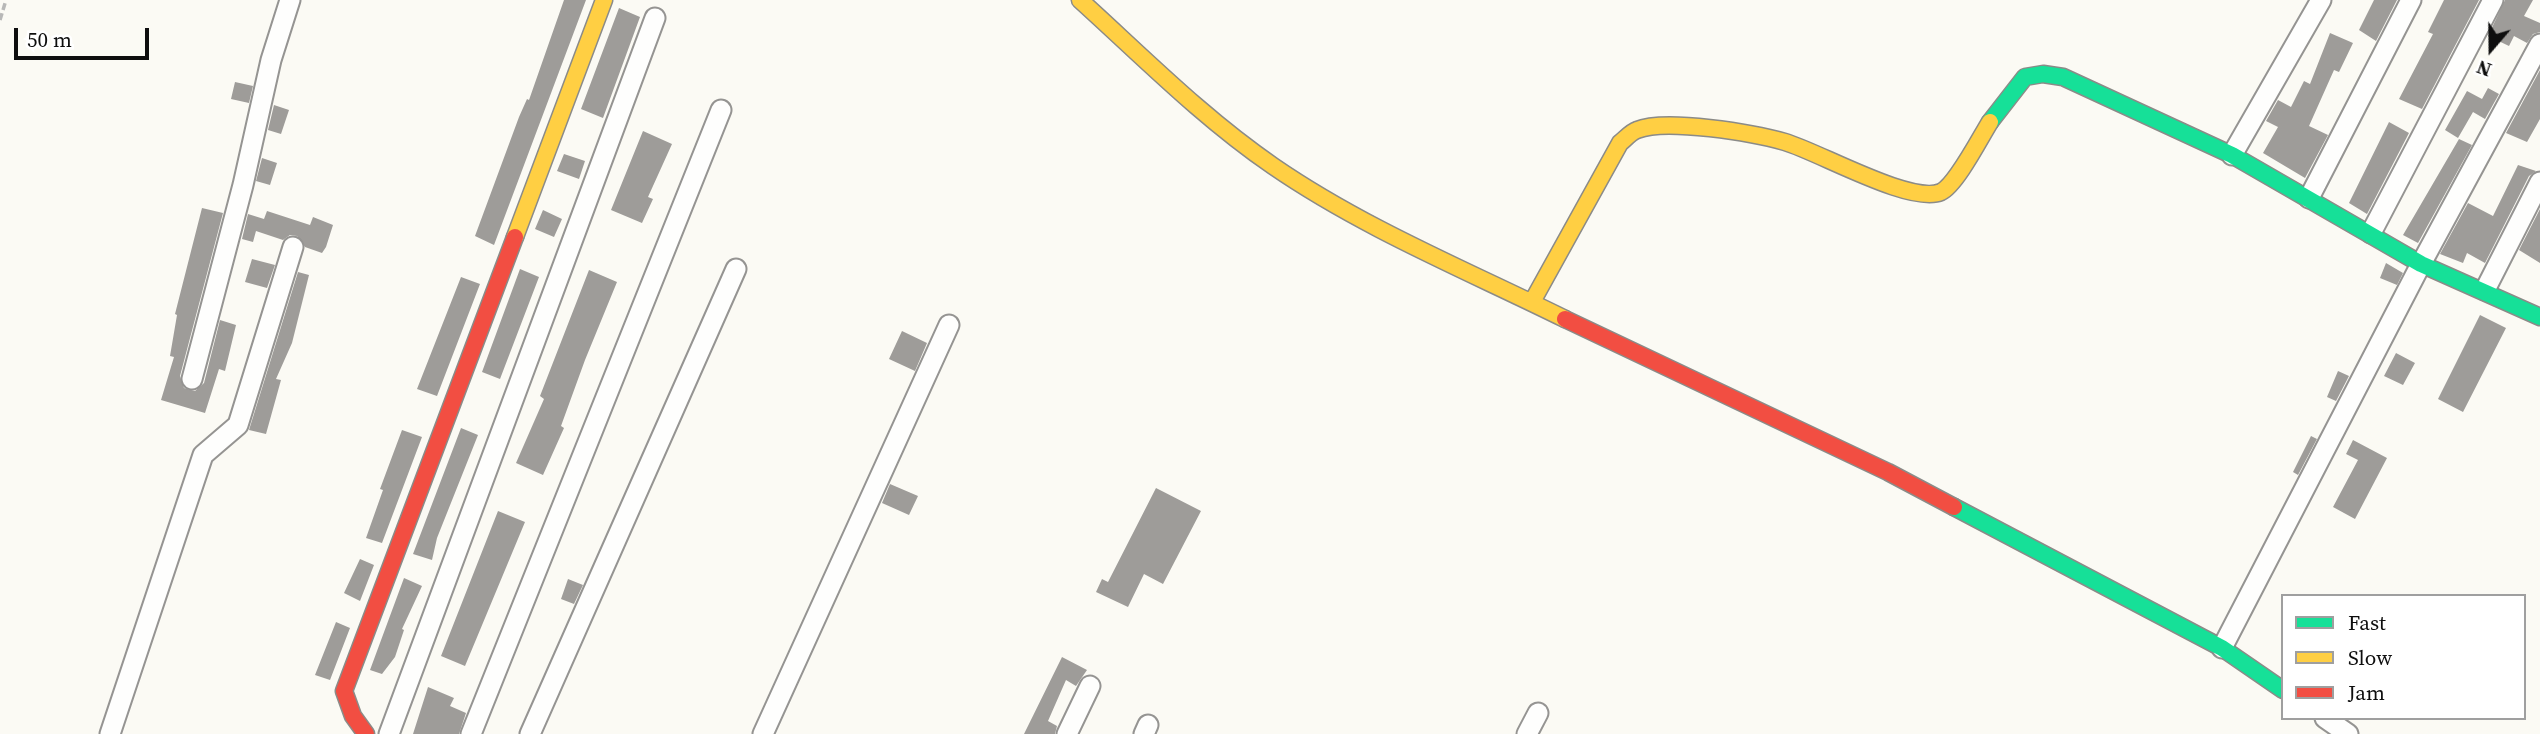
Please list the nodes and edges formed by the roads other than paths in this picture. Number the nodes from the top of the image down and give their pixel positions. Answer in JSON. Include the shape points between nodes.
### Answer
{"nodes":[{"id":1,"x":290,"y":0,"type":"edge"},
{"id":2,"x":604,"y":0,"type":"edge"},
{"id":3,"x":1080,"y":0,"type":"edge"},
{"id":4,"x":2320,"y":0,"type":"edge"},
{"id":5,"x":2411,"y":0,"type":"edge"},
{"id":6,"x":2493,"y":0,"type":"edge"},
{"id":7,"x":655,"y":18,"type":"dead end"},
{"id":8,"x":2540,"y":44,"type":"edge"},
{"id":9,"x":721,"y":110,"type":"dead end"},
{"id":10,"x":2231,"y":155,"type":"junction"},
{"id":11,"x":2540,"y":182,"type":"edge"},
{"id":12,"x":2309,"y":198,"type":"junction"},
{"id":13,"x":2371,"y":233,"type":"junction"},
{"id":14,"x":293,"y":247,"type":"dead end"},
{"id":15,"x":2421,"y":264,"type":"junction"},
{"id":16,"x":736,"y":269,"type":"dead end"},
{"id":17,"x":2485,"y":290,"type":"junction"},
{"id":18,"x":1532,"y":302,"type":"junction"},
{"id":19,"x":2540,"y":317,"type":"edge"},
{"id":20,"x":949,"y":325,"type":"dead end"},
{"id":21,"x":192,"y":379,"type":"dead end"},
{"id":22,"x":2222,"y":648,"type":"junction"},
{"id":23,"x":1090,"y":686,"type":"dead end"},
{"id":24,"x":2281,"y":689,"type":"edge"},
{"id":25,"x":1538,"y":713,"type":"dead end"},
{"id":26,"x":2328,"y":720,"type":"edge"},
{"id":27,"x":110,"y":734,"type":"edge"},
{"id":28,"x":366,"y":734,"type":"edge"},
{"id":29,"x":389,"y":734,"type":"edge"},
{"id":30,"x":471,"y":734,"type":"edge"},
{"id":31,"x":530,"y":734,"type":"edge"},
{"id":32,"x":764,"y":734,"type":"edge"},
{"id":33,"x":1066,"y":734,"type":"edge"},
{"id":34,"x":1527,"y":734,"type":"edge"},
{"id":35,"x":2348,"y":734,"type":"edge"}],
"edges":[{"from":1,"to":21,"type":"street"},
{"from":2,"to":28,"type":"street","via":[[344,691]]},
{"from":3,"to":18,"type":"street","via":[[1220,127],[1274,167],[1335,205]]},
{"from":4,"to":10,"type":"street"},
{"from":5,"to":12,"type":"street"},
{"from":6,"to":13,"type":"street"},
{"from":7,"to":29,"type":"street"},
{"from":8,"to":15,"type":"street"},
{"from":9,"to":30,"type":"street"},
{"from":10,"to":12,"type":"street"},
{"from":10,"to":18,"type":"street","via":[[2063,77],[2043,74],[2025,77],[2004,100],[1951,182],[1943,191],[1928,195],[1900,189],[1784,142],[1673,124],[1653,126],[1636,130],[1620,143]]},
{"from":11,"to":17,"type":"street"},
{"from":12,"to":13,"type":"street"},
{"from":13,"to":15,"type":"street"},
{"from":14,"to":27,"type":"street","via":[[238,425],[203,455]]},
{"from":15,"to":17,"type":"street"},
{"from":15,"to":22,"type":"street"},
{"from":16,"to":31,"type":"street"},
{"from":17,"to":19,"type":"street"},
{"from":18,"to":22,"type":"street","via":[[1888,472]]},
{"from":20,"to":32,"type":"street"},
{"from":22,"to":24,"type":"street"},
{"from":23,"to":33,"type":"street"},
{"from":25,"to":34,"type":"street"},
{"from":26,"to":35,"type":"street"}]}
